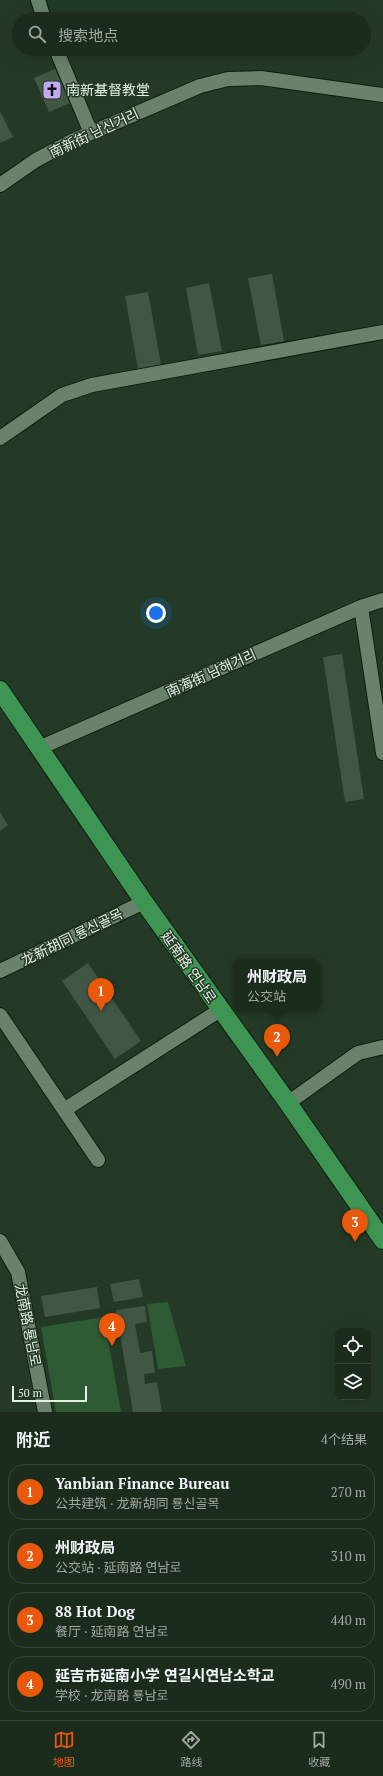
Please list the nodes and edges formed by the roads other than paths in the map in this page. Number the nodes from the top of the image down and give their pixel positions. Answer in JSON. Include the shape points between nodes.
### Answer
{"nodes":[{"id":1,"x":38,"y":0,"type":"edge"},
{"id":2,"x":42,"y":12,"type":"edge"},
{"id":3,"x":59,"y":56,"type":"edge"},
{"id":4,"x":383,"y":95,"type":"edge"},
{"id":5,"x":91,"y":133,"type":"junction"},
{"id":6,"x":0,"y":185,"type":"edge"},
{"id":7,"x":383,"y":332,"type":"edge"},
{"id":8,"x":0,"y":438,"type":"edge"},
{"id":9,"x":383,"y":600,"type":"edge"},
{"id":10,"x":361,"y":607,"type":"junction"},
{"id":11,"x":1,"y":693,"type":"edge"},
{"id":12,"x":39,"y":748,"type":"junction"},
{"id":13,"x":383,"y":753,"type":"edge"},
{"id":14,"x":144,"y":902,"type":"junction"},
{"id":15,"x":0,"y":971,"type":"edge"},
{"id":16,"x":220,"y":1010,"type":"junction"},
{"id":17,"x":0,"y":1015,"type":"edge"},
{"id":18,"x":383,"y":1048,"type":"edge"},
{"id":19,"x":288,"y":1103,"type":"junction"},
{"id":20,"x":64,"y":1110,"type":"junction"},
{"id":21,"x":98,"y":1160,"type":"dead end"},
{"id":22,"x":383,"y":1240,"type":"edge"},
{"id":23,"x":0,"y":1241,"type":"edge"},
{"id":24,"x":45,"y":1412,"type":"edge"}],
"edges":[{"from":1,"to":2,"type":"street"},
{"from":3,"to":5,"type":"street"},
{"from":4,"to":5,"type":"street","name":"南新街 남신거리","via":[[261,78],[228,79],[200,86]]},
{"from":5,"to":6,"type":"street","name":"南新街 남신거리","via":[[36,160]]},
{"from":7,"to":8,"type":"street","via":[[92,385],[62,395]]},
{"from":9,"to":10,"type":"street","name":"南海街 남해거리"},
{"from":10,"to":12,"type":"street","name":"南海街 남해거리"},
{"from":10,"to":13,"type":"street"},
{"from":11,"to":12,"type":"main road","name":"延南路 연남로"},
{"from":12,"to":14,"type":"main road","name":"延南路 연남로"},
{"from":14,"to":15,"type":"street","name":"龙新胡同 룡신골목"},
{"from":14,"to":16,"type":"main road","name":"延南路 연남로"},
{"from":16,"to":19,"type":"main road","name":"延南路 연남로"},
{"from":16,"to":20,"type":"street"},
{"from":17,"to":20,"type":"street"},
{"from":18,"to":19,"type":"street","via":[[358,1053]]},
{"from":19,"to":22,"type":"main road","name":"延南路 연남로"},
{"from":20,"to":21,"type":"street"},
{"from":23,"to":24,"type":"street","name":"龙南路 룡남로","via":[[18,1272]]}]}
